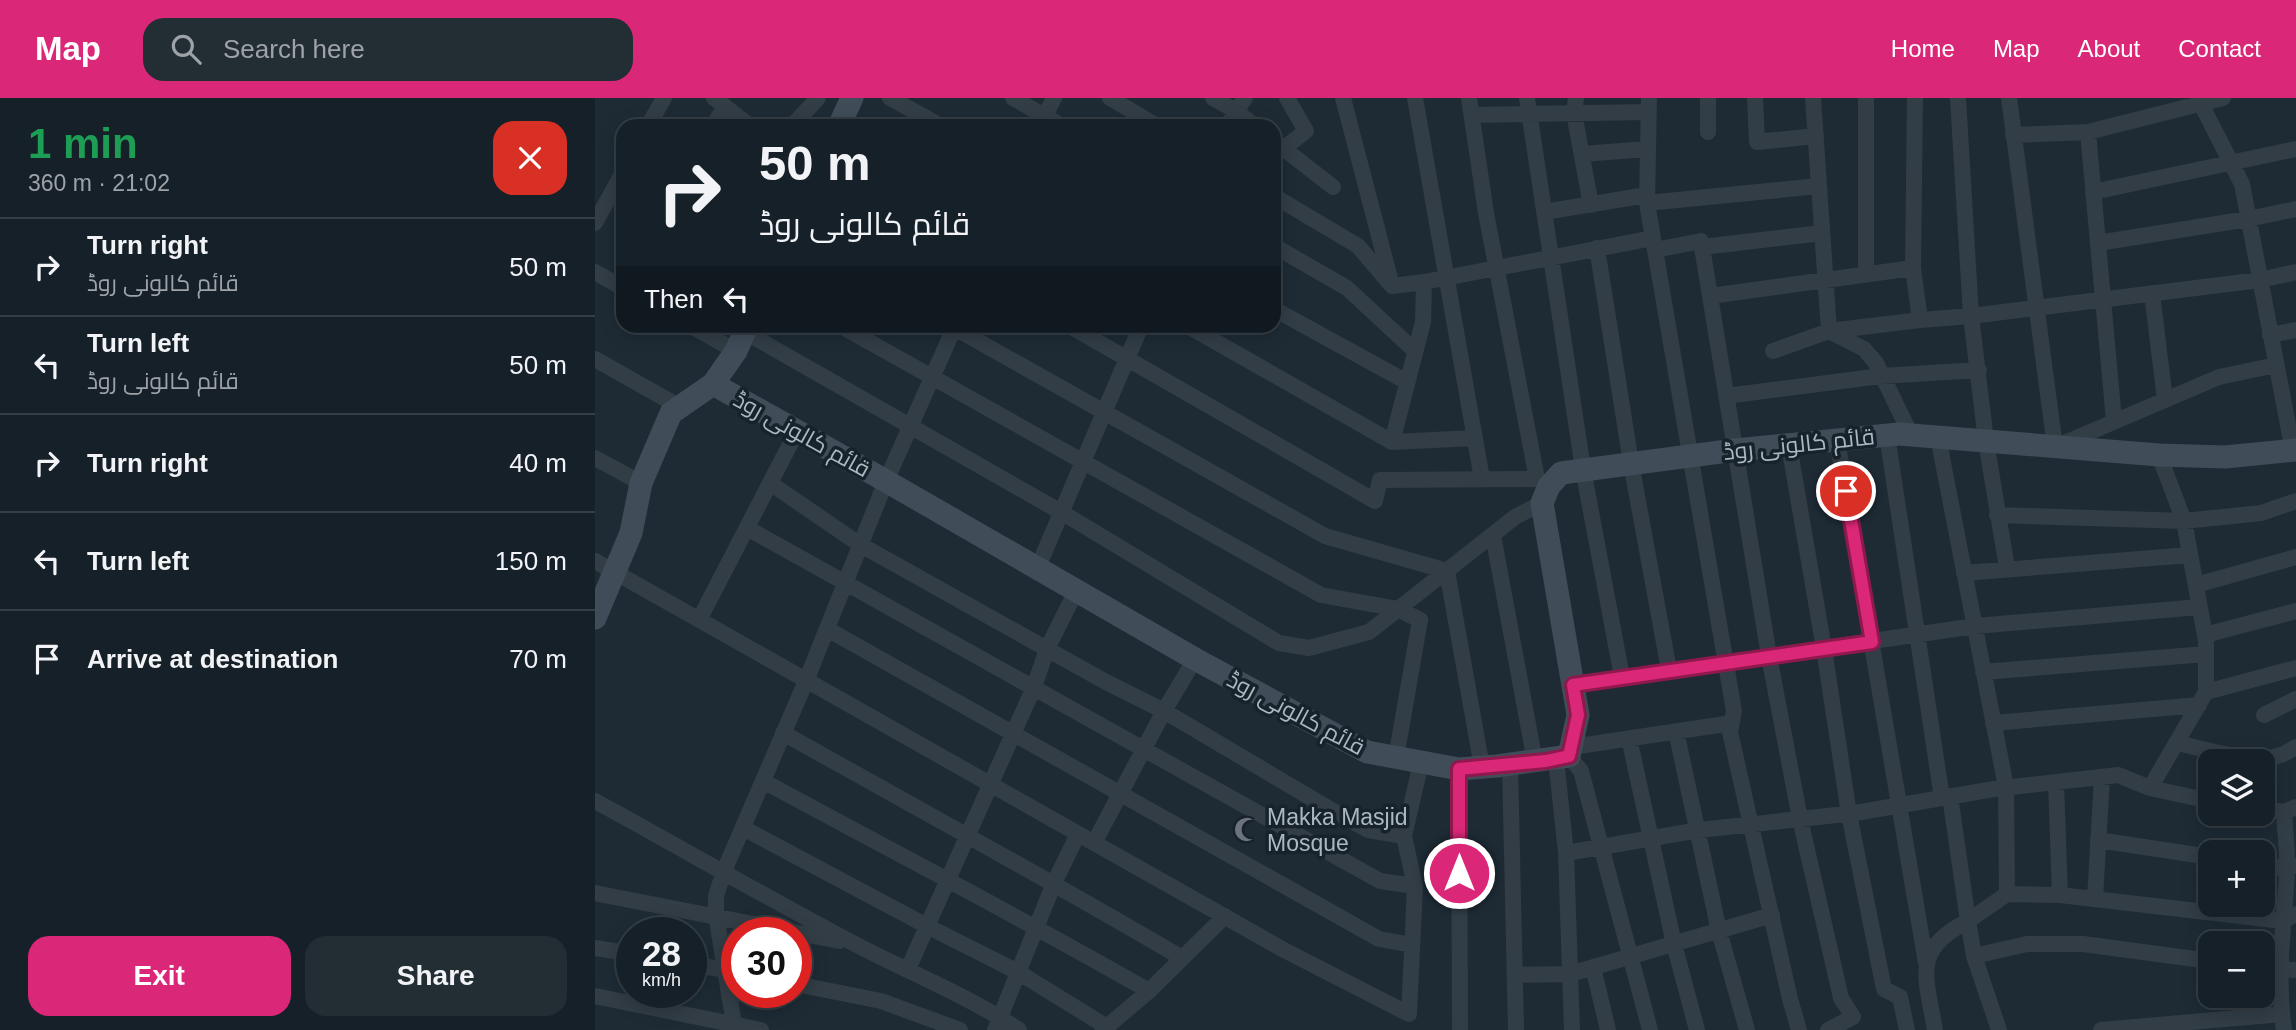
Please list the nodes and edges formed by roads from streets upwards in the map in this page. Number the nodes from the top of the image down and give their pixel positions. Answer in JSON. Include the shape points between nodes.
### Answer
{"nodes":[{"id":1,"x":664,"y":98,"type":"edge"},
{"id":2,"x":818,"y":98,"type":"edge"},
{"id":3,"x":852,"y":98,"type":"edge"},
{"id":4,"x":890,"y":98,"type":"edge"},
{"id":5,"x":1013,"y":98,"type":"edge"},
{"id":6,"x":1054,"y":98,"type":"edge"},
{"id":7,"x":1110,"y":98,"type":"edge"},
{"id":8,"x":1213,"y":98,"type":"edge"},
{"id":9,"x":1287,"y":98,"type":"edge"},
{"id":10,"x":1343,"y":98,"type":"edge"},
{"id":11,"x":1415,"y":98,"type":"edge"},
{"id":12,"x":1469,"y":98,"type":"edge"},
{"id":13,"x":1708,"y":98,"type":"edge"},
{"id":14,"x":1755,"y":98,"type":"edge"},
{"id":15,"x":1813,"y":98,"type":"edge"},
{"id":16,"x":1866,"y":98,"type":"edge"},
{"id":17,"x":1915,"y":98,"type":"edge"},
{"id":18,"x":1958,"y":98,"type":"edge"},
{"id":19,"x":2009,"y":98,"type":"edge"},
{"id":20,"x":2223,"y":98,"type":"edge"},
{"id":21,"x":2198,"y":100,"type":"edge"},
{"id":22,"x":719,"y":102,"type":"edge"},
{"id":23,"x":1241,"y":104,"type":"edge"},
{"id":24,"x":1649,"y":105,"type":"edge"},
{"id":25,"x":1528,"y":106,"type":"edge"},
{"id":26,"x":1575,"y":106,"type":"edge"},
{"id":27,"x":1472,"y":114,"type":"junction"},
{"id":28,"x":652,"y":119,"type":"edge"},
{"id":29,"x":715,"y":119,"type":"edge"},
{"id":30,"x":741,"y":119,"type":"edge"},
{"id":31,"x":798,"y":119,"type":"edge"},
{"id":32,"x":842,"y":119,"type":"edge"},
{"id":33,"x":928,"y":119,"type":"edge"},
{"id":34,"x":1040,"y":119,"type":"edge"},
{"id":35,"x":1044,"y":119,"type":"edge"},
{"id":36,"x":1145,"y":119,"type":"edge"},
{"id":37,"x":1231,"y":119,"type":"edge"},
{"id":38,"x":1251,"y":119,"type":"edge"},
{"id":39,"x":1709,"y":132,"type":"dead end"},
{"id":40,"x":2088,"y":132,"type":"junction"},
{"id":41,"x":2013,"y":135,"type":"junction"},
{"id":42,"x":1815,"y":136,"type":"junction"},
{"id":43,"x":1281,"y":143,"type":"edge"},
{"id":44,"x":1281,"y":146,"type":"edge"},
{"id":45,"x":1648,"y":149,"type":"junction"},
{"id":46,"x":2296,"y":149,"type":"edge"},
{"id":47,"x":1582,"y":154,"type":"junction"},
{"id":48,"x":2231,"y":164,"type":"junction"},
{"id":49,"x":616,"y":183,"type":"edge"},
{"id":50,"x":1819,"y":186,"type":"junction"},
{"id":51,"x":1333,"y":187,"type":"dead end"},
{"id":52,"x":2093,"y":192,"type":"junction"},
{"id":53,"x":1647,"y":199,"type":"junction"},
{"id":54,"x":1281,"y":200,"type":"edge"},
{"id":55,"x":1591,"y":205,"type":"junction"},
{"id":56,"x":2296,"y":209,"type":"edge"},
{"id":57,"x":598,"y":211,"type":"edge"},
{"id":58,"x":1544,"y":212,"type":"junction"},
{"id":59,"x":2248,"y":219,"type":"junction"},
{"id":60,"x":1822,"y":233,"type":"junction"},
{"id":61,"x":2098,"y":243,"type":"junction"},
{"id":62,"x":1654,"y":244,"type":"junction"},
{"id":63,"x":1702,"y":247,"type":"junction"},
{"id":64,"x":1597,"y":248,"type":"junction"},
{"id":65,"x":1281,"y":250,"type":"edge"},
{"id":66,"x":1551,"y":256,"type":"junction"},
{"id":67,"x":1496,"y":267,"type":"junction"},
{"id":68,"x":1913,"y":268,"type":"junction"},
{"id":69,"x":595,"y":272,"type":"edge"},
{"id":70,"x":2296,"y":272,"type":"edge"},
{"id":71,"x":1866,"y":275,"type":"junction"},
{"id":72,"x":1447,"y":277,"type":"junction"},
{"id":73,"x":1825,"y":280,"type":"junction"},
{"id":74,"x":2260,"y":280,"type":"junction"},
{"id":75,"x":616,"y":281,"type":"edge"},
{"id":76,"x":1424,"y":282,"type":"junction"},
{"id":77,"x":1392,"y":286,"type":"junction"},
{"id":78,"x":2152,"y":293,"type":"junction"},
{"id":79,"x":1710,"y":296,"type":"junction"},
{"id":80,"x":2103,"y":299,"type":"junction"},
{"id":81,"x":2036,"y":307,"type":"junction"},
{"id":82,"x":1281,"y":313,"type":"edge"},
{"id":83,"x":1971,"y":316,"type":"junction"},
{"id":84,"x":1920,"y":320,"type":"junction"},
{"id":85,"x":2296,"y":330,"type":"edge"},
{"id":86,"x":1829,"y":331,"type":"junction"},
{"id":87,"x":854,"y":333,"type":"edge"},
{"id":88,"x":950,"y":333,"type":"edge"},
{"id":89,"x":965,"y":333,"type":"edge"},
{"id":90,"x":1082,"y":333,"type":"edge"},
{"id":91,"x":1138,"y":333,"type":"edge"},
{"id":92,"x":1200,"y":333,"type":"edge"},
{"id":93,"x":2270,"y":335,"type":"junction"},
{"id":94,"x":743,"y":336,"type":"edge"},
{"id":95,"x":1415,"y":351,"type":"junction"},
{"id":96,"x":1773,"y":351,"type":"dead end"},
{"id":97,"x":1127,"y":358,"type":"junction"},
{"id":98,"x":595,"y":359,"type":"edge"},
{"id":99,"x":2276,"y":365,"type":"junction"},
{"id":100,"x":1979,"y":370,"type":"junction"},
{"id":101,"x":933,"y":376,"type":"junction"},
{"id":102,"x":1881,"y":376,"type":"junction"},
{"id":103,"x":1407,"y":382,"type":"junction"},
{"id":104,"x":713,"y":384,"type":"junction"},
{"id":105,"x":2289,"y":390,"type":"edge"},
{"id":106,"x":1726,"y":396,"type":"junction"},
{"id":107,"x":2165,"y":400,"type":"junction"},
{"id":108,"x":680,"y":407,"type":"junction"},
{"id":109,"x":1104,"y":412,"type":"junction"},
{"id":110,"x":2114,"y":421,"type":"junction"},
{"id":111,"x":910,"y":426,"type":"junction"},
{"id":112,"x":797,"y":431,"type":"junction"},
{"id":113,"x":1887,"y":435,"type":"junction"},
{"id":114,"x":1911,"y":435,"type":"junction"},
{"id":115,"x":1938,"y":437,"type":"junction"},
{"id":116,"x":1475,"y":438,"type":"junction"},
{"id":117,"x":1837,"y":440,"type":"junction"},
{"id":118,"x":1986,"y":441,"type":"junction"},
{"id":119,"x":1392,"y":442,"type":"junction"},
{"id":120,"x":1789,"y":445,"type":"junction"},
{"id":121,"x":2055,"y":447,"type":"junction"},
{"id":122,"x":1735,"y":450,"type":"junction"},
{"id":123,"x":2294,"y":451,"type":"edge"},
{"id":124,"x":2159,"y":455,"type":"junction"},
{"id":125,"x":1689,"y":456,"type":"junction"},
{"id":126,"x":595,"y":458,"type":"edge"},
{"id":127,"x":1083,"y":461,"type":"junction"},
{"id":128,"x":1631,"y":463,"type":"junction"},
{"id":129,"x":1583,"y":469,"type":"junction"},
{"id":130,"x":1482,"y":480,"type":"junction"},
{"id":131,"x":886,"y":481,"type":"junction"},
{"id":132,"x":770,"y":483,"type":"junction"},
{"id":133,"x":641,"y":484,"type":"junction"},
{"id":134,"x":1543,"y":489,"type":"junction"},
{"id":135,"x":2296,"y":501,"type":"edge"},
{"id":136,"x":1061,"y":512,"type":"junction"},
{"id":137,"x":1997,"y":515,"type":"junction"},
{"id":138,"x":2184,"y":521,"type":"junction"},
{"id":139,"x":747,"y":528,"type":"junction"},
{"id":140,"x":1493,"y":535,"type":"junction"},
{"id":141,"x":859,"y":544,"type":"junction"},
{"id":142,"x":2190,"y":555,"type":"junction"},
{"id":143,"x":2296,"y":557,"type":"edge"},
{"id":144,"x":605,"y":567,"type":"edge"},
{"id":145,"x":1038,"y":567,"type":"junction"},
{"id":146,"x":2007,"y":568,"type":"junction"},
{"id":147,"x":1447,"y":571,"type":"junction"},
{"id":148,"x":1964,"y":573,"type":"junction"},
{"id":149,"x":846,"y":581,"type":"junction"},
{"id":150,"x":2196,"y":585,"type":"junction"},
{"id":151,"x":1076,"y":591,"type":"junction"},
{"id":152,"x":2200,"y":607,"type":"junction"},
{"id":153,"x":1398,"y":609,"type":"junction"},
{"id":154,"x":2296,"y":611,"type":"edge"},
{"id":155,"x":595,"y":618,"type":"edge"},
{"id":156,"x":699,"y":620,"type":"junction"},
{"id":157,"x":1975,"y":626,"type":"junction"},
{"id":158,"x":827,"y":629,"type":"junction"},
{"id":159,"x":1916,"y":635,"type":"junction"},
{"id":160,"x":2205,"y":635,"type":"junction"},
{"id":161,"x":1872,"y":642,"type":"junction"},
{"id":162,"x":1047,"y":649,"type":"junction"},
{"id":163,"x":1824,"y":649,"type":"junction"},
{"id":164,"x":2206,"y":654,"type":"junction"},
{"id":165,"x":1769,"y":656,"type":"junction"},
{"id":166,"x":1195,"y":659,"type":"junction"},
{"id":167,"x":1725,"y":662,"type":"junction"},
{"id":168,"x":2296,"y":668,"type":"edge"},
{"id":169,"x":1669,"y":670,"type":"junction"},
{"id":170,"x":1983,"y":672,"type":"junction"},
{"id":171,"x":1622,"y":677,"type":"junction"},
{"id":172,"x":806,"y":681,"type":"junction"},
{"id":173,"x":1573,"y":685,"type":"junction"},
{"id":174,"x":1034,"y":687,"type":"junction"},
{"id":175,"x":2202,"y":699,"type":"junction"},
{"id":176,"x":2296,"y":699,"type":"edge"},
{"id":177,"x":1164,"y":711,"type":"junction"},
{"id":178,"x":2264,"y":715,"type":"dead end"},
{"id":179,"x":1732,"y":723,"type":"junction"},
{"id":180,"x":1993,"y":723,"type":"junction"},
{"id":181,"x":1677,"y":731,"type":"junction"},
{"id":182,"x":783,"y":733,"type":"junction"},
{"id":183,"x":1013,"y":733,"type":"junction"},
{"id":184,"x":1629,"y":738,"type":"junction"},
{"id":185,"x":2177,"y":743,"type":"junction"},
{"id":186,"x":2296,"y":747,"type":"edge"},
{"id":187,"x":1145,"y":749,"type":"junction"},
{"id":188,"x":1558,"y":756,"type":"junction"},
{"id":189,"x":1397,"y":758,"type":"junction"},
{"id":190,"x":1421,"y":763,"type":"junction"},
{"id":191,"x":1510,"y":765,"type":"junction"},
{"id":192,"x":1482,"y":767,"type":"junction"},
{"id":193,"x":1459,"y":769,"type":"junction"},
{"id":194,"x":2102,"y":777,"type":"junction"},
{"id":195,"x":763,"y":781,"type":"junction"},
{"id":196,"x":2056,"y":782,"type":"junction"},
{"id":197,"x":990,"y":785,"type":"junction"},
{"id":198,"x":2006,"y":787,"type":"junction"},
{"id":199,"x":2150,"y":788,"type":"junction"},
{"id":200,"x":1121,"y":794,"type":"junction"},
{"id":201,"x":1946,"y":797,"type":"junction"},
{"id":202,"x":2198,"y":798,"type":"edge"},
{"id":203,"x":595,"y":801,"type":"edge"},
{"id":204,"x":1899,"y":805,"type":"junction"},
{"id":205,"x":2290,"y":810,"type":"edge"},
{"id":206,"x":1849,"y":814,"type":"junction"},
{"id":207,"x":1800,"y":819,"type":"junction"},
{"id":208,"x":1752,"y":824,"type":"junction"},
{"id":209,"x":743,"y":828,"type":"junction"},
{"id":210,"x":1698,"y":831,"type":"junction"},
{"id":211,"x":1078,"y":834,"type":"junction"},
{"id":212,"x":967,"y":836,"type":"junction"},
{"id":213,"x":1404,"y":836,"type":"junction"},
{"id":214,"x":1651,"y":839,"type":"junction"},
{"id":215,"x":2098,"y":840,"type":"junction"},
{"id":216,"x":1094,"y":843,"type":"junction"},
{"id":217,"x":1602,"y":847,"type":"junction"},
{"id":218,"x":1566,"y":853,"type":"junction"},
{"id":219,"x":2198,"y":855,"type":"edge"},
{"id":220,"x":2292,"y":867,"type":"edge"},
{"id":221,"x":724,"y":871,"type":"junction"},
{"id":222,"x":947,"y":881,"type":"junction"},
{"id":223,"x":1054,"y":883,"type":"junction"},
{"id":224,"x":1415,"y":886,"type":"junction"},
{"id":225,"x":595,"y":893,"type":"edge"},
{"id":226,"x":2007,"y":894,"type":"junction"},
{"id":227,"x":2060,"y":895,"type":"junction"},
{"id":228,"x":2095,"y":899,"type":"junction"},
{"id":229,"x":716,"y":915,"type":"junction"},
{"id":230,"x":1772,"y":915,"type":"junction"},
{"id":231,"x":1225,"y":916,"type":"junction"},
{"id":232,"x":2289,"y":918,"type":"edge"},
{"id":233,"x":1968,"y":921,"type":"junction"},
{"id":234,"x":927,"y":926,"type":"junction"},
{"id":235,"x":1037,"y":927,"type":"junction"},
{"id":236,"x":1719,"y":931,"type":"junction"},
{"id":237,"x":721,"y":935,"type":"edge"},
{"id":238,"x":855,"y":944,"type":"junction"},
{"id":239,"x":1674,"y":944,"type":"junction"},
{"id":240,"x":1412,"y":946,"type":"junction"},
{"id":241,"x":595,"y":948,"type":"edge"},
{"id":242,"x":616,"y":951,"type":"edge"},
{"id":243,"x":1974,"y":956,"type":"junction"},
{"id":244,"x":1630,"y":957,"type":"junction"},
{"id":245,"x":1182,"y":958,"type":"junction"},
{"id":246,"x":2198,"y":959,"type":"edge"},
{"id":247,"x":1926,"y":963,"type":"junction"},
{"id":248,"x":1593,"y":967,"type":"junction"},
{"id":249,"x":908,"y":969,"type":"junction"},
{"id":250,"x":2288,"y":970,"type":"edge"},
{"id":251,"x":1018,"y":972,"type":"junction"},
{"id":252,"x":1570,"y":974,"type":"junction"},
{"id":253,"x":1515,"y":975,"type":"junction"},
{"id":254,"x":812,"y":987,"type":"edge"},
{"id":255,"x":1149,"y":991,"type":"junction"},
{"id":256,"x":595,"y":996,"type":"edge"},
{"id":257,"x":733,"y":1008,"type":"edge"},
{"id":258,"x":2283,"y":1022,"type":"edge"},
{"id":259,"x":997,"y":1024,"type":"edge"},
{"id":260,"x":735,"y":1028,"type":"edge"},
{"id":261,"x":1105,"y":1028,"type":"edge"},
{"id":262,"x":761,"y":1030,"type":"edge"},
{"id":263,"x":960,"y":1030,"type":"edge"},
{"id":264,"x":1019,"y":1030,"type":"edge"},
{"id":265,"x":1460,"y":1030,"type":"edge"},
{"id":266,"x":1516,"y":1030,"type":"edge"},
{"id":267,"x":1572,"y":1030,"type":"edge"},
{"id":268,"x":1608,"y":1030,"type":"edge"},
{"id":269,"x":1650,"y":1030,"type":"edge"},
{"id":270,"x":1697,"y":1030,"type":"edge"},
{"id":271,"x":1747,"y":1030,"type":"edge"},
{"id":272,"x":1799,"y":1030,"type":"edge"},
{"id":273,"x":1828,"y":1030,"type":"edge"},
{"id":274,"x":1907,"y":1030,"type":"edge"},
{"id":275,"x":1935,"y":1030,"type":"edge"},
{"id":276,"x":1999,"y":1030,"type":"edge"},
{"id":277,"x":2101,"y":1030,"type":"edge"}],
"edges":[{"from":1,"to":28,"type":"street"},
{"from":2,"to":31,"type":"street"},
{"from":3,"to":32,"type":"street"},
{"from":4,"to":33,"type":"street"},
{"from":5,"to":34,"type":"street"},
{"from":6,"to":35,"type":"street"},
{"from":7,"to":36,"type":"street"},
{"from":8,"to":23,"type":"street"},
{"from":9,"to":43,"type":"street","via":[[1306,131]]},
{"from":10,"to":77,"type":"street"},
{"from":11,"to":72,"type":"street"},
{"from":12,"to":27,"type":"street"},
{"from":13,"to":39,"type":"street"},
{"from":14,"to":42,"type":"street","via":[[1757,142]]},
{"from":15,"to":42,"type":"street"},
{"from":16,"to":71,"type":"street"},
{"from":17,"to":68,"type":"street"},
{"from":18,"to":83,"type":"street"},
{"from":19,"to":41,"type":"street"},
{"from":20,"to":21,"type":"street"},
{"from":21,"to":40,"type":"street"},
{"from":21,"to":48,"type":"street"},
{"from":22,"to":29,"type":"street"},
{"from":22,"to":30,"type":"street"},
{"from":23,"to":37,"type":"street"},
{"from":23,"to":38,"type":"street"},
{"from":24,"to":26,"type":"street"},
{"from":24,"to":45,"type":"street"},
{"from":25,"to":26,"type":"street"},
{"from":25,"to":27,"type":"street"},
{"from":25,"to":58,"type":"street"},
{"from":26,"to":47,"type":"street"},
{"from":27,"to":67,"type":"street"},
{"from":40,"to":41,"type":"street"},
{"from":40,"to":52,"type":"street"},
{"from":41,"to":81,"type":"street"},
{"from":42,"to":50,"type":"street"},
{"from":44,"to":51,"type":"street"},
{"from":45,"to":47,"type":"street"},
{"from":45,"to":53,"type":"street"},
{"from":46,"to":48,"type":"street"},
{"from":47,"to":55,"type":"street"},
{"from":48,"to":52,"type":"street"},
{"from":48,"to":59,"type":"street","via":[[2242,184]]},
{"from":49,"to":57,"type":"street"},
{"from":50,"to":53,"type":"street"},
{"from":50,"to":60,"type":"street"},
{"from":52,"to":61,"type":"street"},
{"from":53,"to":55,"type":"street"},
{"from":53,"to":62,"type":"street"},
{"from":54,"to":77,"type":"street","via":[[1357,246]]},
{"from":55,"to":58,"type":"street"},
{"from":56,"to":59,"type":"street"},
{"from":58,"to":66,"type":"street"},
{"from":59,"to":61,"type":"street"},
{"from":59,"to":74,"type":"street"},
{"from":60,"to":63,"type":"street"},
{"from":60,"to":73,"type":"street"},
{"from":61,"to":80,"type":"street"},
{"from":62,"to":63,"type":"street","via":[[1701,241]]},
{"from":62,"to":64,"type":"street"},
{"from":62,"to":125,"type":"street"},
{"from":63,"to":79,"type":"street"},
{"from":64,"to":66,"type":"street"},
{"from":64,"to":128,"type":"street"},
{"from":65,"to":95,"type":"street","via":[[1347,288]]},
{"from":66,"to":67,"type":"street"},
{"from":66,"to":129,"type":"street"},
{"from":67,"to":72,"type":"street"},
{"from":67,"to":134,"type":"street"},
{"from":68,"to":71,"type":"street"},
{"from":68,"to":84,"type":"street"},
{"from":69,"to":75,"type":"street"},
{"from":70,"to":74,"type":"street"},
{"from":71,"to":73,"type":"street"},
{"from":72,"to":76,"type":"street"},
{"from":72,"to":116,"type":"street"},
{"from":73,"to":79,"type":"street"},
{"from":73,"to":86,"type":"street"},
{"from":74,"to":78,"type":"street"},
{"from":74,"to":93,"type":"street"},
{"from":76,"to":77,"type":"street"},
{"from":76,"to":95,"type":"street","via":[[1423,323]]},
{"from":78,"to":80,"type":"street"},
{"from":78,"to":107,"type":"street"},
{"from":79,"to":106,"type":"street"},
{"from":80,"to":81,"type":"street"},
{"from":80,"to":110,"type":"street"},
{"from":81,"to":83,"type":"street"},
{"from":81,"to":121,"type":"street"},
{"from":82,"to":103,"type":"street"},
{"from":83,"to":84,"type":"street"},
{"from":83,"to":100,"type":"street"},
{"from":84,"to":86,"type":"street"},
{"from":85,"to":93,"type":"street"},
{"from":86,"to":96,"type":"street"},
{"from":86,"to":102,"type":"street","via":[[1864,349]]},
{"from":87,"to":101,"type":"street"},
{"from":88,"to":101,"type":"street"},
{"from":89,"to":109,"type":"street"},
{"from":90,"to":97,"type":"street"},
{"from":91,"to":97,"type":"street"},
{"from":92,"to":119,"type":"street"},
{"from":93,"to":99,"type":"street"},
{"from":94,"to":104,"type":"street"},
{"from":94,"to":111,"type":"street"},
{"from":95,"to":103,"type":"street"},
{"from":97,"to":109,"type":"street"},
{"from":97,"to":130,"type":"street","via":[[1375,501],[1380,480]]},
{"from":98,"to":108,"type":"street"},
{"from":99,"to":105,"type":"street"},
{"from":99,"to":107,"type":"street","via":[[2219,377]]},
{"from":100,"to":102,"type":"street"},
{"from":100,"to":118,"type":"street"},
{"from":101,"to":111,"type":"street"},
{"from":101,"to":127,"type":"street"},
{"from":102,"to":106,"type":"street"},
{"from":102,"to":114,"type":"street"},
{"from":103,"to":119,"type":"street"},
{"from":104,"to":108,"type":"street","name":"قائم کالونی روڈ"},
{"from":104,"to":112,"type":"street","name":"قائم کالونی روڈ"},
{"from":105,"to":123,"type":"street"},
{"from":106,"to":122,"type":"street"},
{"from":107,"to":110,"type":"street"},
{"from":108,"to":133,"type":"street","name":"قائم کالونی روڈ","via":[[671,413]]},
{"from":109,"to":127,"type":"street"},
{"from":109,"to":147,"type":"street","via":[[1325,536]]},
{"from":110,"to":121,"type":"street"},
{"from":111,"to":131,"type":"street"},
{"from":111,"to":136,"type":"street"},
{"from":112,"to":131,"type":"street","name":"قائم کالونی روڈ"},
{"from":112,"to":132,"type":"street"},
{"from":113,"to":114,"type":"street","name":"قائم کالونی روڈ"},
{"from":113,"to":117,"type":"street","name":"قائم کالونی روڈ"},
{"from":113,"to":159,"type":"street"},
{"from":114,"to":115,"type":"street","name":"قائم کالونی روڈ"},
{"from":115,"to":118,"type":"street","name":"قائم کالونی روڈ"},
{"from":115,"to":148,"type":"street"},
{"from":116,"to":119,"type":"street"},
{"from":116,"to":130,"type":"street"},
{"from":117,"to":120,"type":"street","name":"قائم کالونی روڈ"},
{"from":117,"to":161,"type":"street"},
{"from":118,"to":121,"type":"street","name":"قائم کالونی روڈ"},
{"from":118,"to":137,"type":"street"},
{"from":120,"to":122,"type":"street","name":"قائم کالونی روڈ"},
{"from":120,"to":163,"type":"street"},
{"from":121,"to":124,"type":"street","name":"قائم کالونی روڈ"},
{"from":122,"to":125,"type":"street","name":"قائم کالونی روڈ"},
{"from":122,"to":165,"type":"street"},
{"from":123,"to":124,"type":"street","name":"قائم کالونی روڈ","via":[[2225,457]]},
{"from":124,"to":138,"type":"street"},
{"from":125,"to":128,"type":"street","name":"قائم کالونی روڈ"},
{"from":125,"to":167,"type":"street"},
{"from":126,"to":133,"type":"street"},
{"from":127,"to":136,"type":"street"},
{"from":127,"to":153,"type":"street","via":[[1321,595]]},
{"from":128,"to":129,"type":"street","name":"قائم کالونی روڈ"},
{"from":128,"to":169,"type":"street"},
{"from":129,"to":134,"type":"street","name":"قائم کالونی روڈ","via":[[1561,473]]},
{"from":129,"to":171,"type":"street"},
{"from":130,"to":134,"type":"street"},
{"from":131,"to":141,"type":"street"},
{"from":131,"to":145,"type":"street","name":"قائم کالونی روڈ"},
{"from":132,"to":139,"type":"street"},
{"from":132,"to":141,"type":"street"},
{"from":133,"to":144,"type":"street","name":"قائم کالونی روڈ","via":[[631,533]]},
{"from":134,"to":140,"type":"street"},
{"from":134,"to":173,"type":"street"},
{"from":135,"to":138,"type":"street","via":[[2261,513]]},
{"from":136,"to":145,"type":"street"},
{"from":136,"to":153,"type":"street","via":[[1279,643],[1309,648],[1369,632]]},
{"from":137,"to":138,"type":"street"},
{"from":137,"to":146,"type":"street"},
{"from":138,"to":142,"type":"street"},
{"from":139,"to":149,"type":"street"},
{"from":139,"to":156,"type":"street"},
{"from":140,"to":147,"type":"street"},
{"from":140,"to":188,"type":"street"},
{"from":141,"to":149,"type":"street"},
{"from":141,"to":162,"type":"street"},
{"from":142,"to":146,"type":"street"},
{"from":142,"to":150,"type":"street"},
{"from":143,"to":150,"type":"street"},
{"from":144,"to":155,"type":"street","name":"قائم کالونی روڈ"},
{"from":144,"to":156,"type":"street"},
{"from":145,"to":151,"type":"street","name":"قائم کالونی روڈ"},
{"from":146,"to":148,"type":"street"},
{"from":147,"to":153,"type":"street"},
{"from":147,"to":192,"type":"street"},
{"from":148,"to":157,"type":"street"},
{"from":149,"to":158,"type":"street"},
{"from":149,"to":174,"type":"street"},
{"from":150,"to":152,"type":"street"},
{"from":151,"to":162,"type":"street"},
{"from":151,"to":166,"type":"street","name":"قائم کالونی روڈ"},
{"from":152,"to":157,"type":"street"},
{"from":152,"to":160,"type":"street"},
{"from":153,"to":189,"type":"street","via":[[1419,620]]},
{"from":154,"to":160,"type":"street"},
{"from":156,"to":172,"type":"street"},
{"from":157,"to":159,"type":"street"},
{"from":157,"to":170,"type":"street"},
{"from":158,"to":172,"type":"street"},
{"from":158,"to":183,"type":"street"},
{"from":159,"to":161,"type":"street"},
{"from":159,"to":201,"type":"street"},
{"from":160,"to":164,"type":"street"},
{"from":161,"to":163,"type":"street"},
{"from":161,"to":204,"type":"street"},
{"from":162,"to":174,"type":"street"},
{"from":162,"to":177,"type":"street"},
{"from":163,"to":165,"type":"street"},
{"from":163,"to":206,"type":"street"},
{"from":164,"to":170,"type":"street"},
{"from":164,"to":175,"type":"street"},
{"from":165,"to":167,"type":"street"},
{"from":165,"to":207,"type":"street"},
{"from":166,"to":177,"type":"street"},
{"from":166,"to":189,"type":"street","name":"قائم کالونی روڈ","via":[[1367,752]]},
{"from":167,"to":169,"type":"street"},
{"from":167,"to":179,"type":"street"},
{"from":168,"to":175,"type":"street"},
{"from":169,"to":171,"type":"street"},
{"from":170,"to":180,"type":"street"},
{"from":171,"to":173,"type":"street"},
{"from":172,"to":182,"type":"street"},
{"from":172,"to":197,"type":"street"},
{"from":173,"to":188,"type":"street","via":[[1578,715]]},
{"from":174,"to":183,"type":"street"},
{"from":174,"to":187,"type":"street"},
{"from":175,"to":180,"type":"street"},
{"from":175,"to":185,"type":"street"},
{"from":176,"to":178,"type":"street"},
{"from":177,"to":187,"type":"street"},
{"from":177,"to":213,"type":"street","via":[[1368,830]]},
{"from":179,"to":181,"type":"street"},
{"from":179,"to":208,"type":"street","via":[[1730,732]]},
{"from":180,"to":198,"type":"street"},
{"from":181,"to":184,"type":"street"},
{"from":181,"to":210,"type":"street"},
{"from":182,"to":195,"type":"street"},
{"from":182,"to":212,"type":"street"},
{"from":183,"to":197,"type":"street"},
{"from":183,"to":200,"type":"street"},
{"from":184,"to":188,"type":"street"},
{"from":184,"to":214,"type":"street"},
{"from":185,"to":186,"type":"street","via":[[2268,758]]},
{"from":185,"to":199,"type":"street"},
{"from":187,"to":200,"type":"street"},
{"from":187,"to":224,"type":"street","via":[[1380,881]]},
{"from":188,"to":191,"type":"street","name":"قائم کالونی روڈ"},
{"from":188,"to":217,"type":"street","via":[[1581,771]]},
{"from":188,"to":218,"type":"street"},
{"from":189,"to":190,"type":"street","name":"قائم کالونی روڈ"},
{"from":190,"to":193,"type":"street","name":"قائم کالونی روڈ"},
{"from":190,"to":213,"type":"street"},
{"from":191,"to":192,"type":"street","name":"قائم کالونی روڈ"},
{"from":191,"to":253,"type":"street"},
{"from":192,"to":193,"type":"street","name":"قائم کالونی روڈ"},
{"from":193,"to":265,"type":"street"},
{"from":194,"to":196,"type":"street"},
{"from":194,"to":199,"type":"street","via":[[2118,775]]},
{"from":194,"to":215,"type":"street"},
{"from":195,"to":209,"type":"street"},
{"from":195,"to":222,"type":"street"},
{"from":196,"to":198,"type":"street"},
{"from":196,"to":227,"type":"street"},
{"from":197,"to":211,"type":"street"},
{"from":197,"to":212,"type":"street"},
{"from":198,"to":201,"type":"street"},
{"from":198,"to":226,"type":"street"},
{"from":199,"to":202,"type":"street"},
{"from":200,"to":216,"type":"street"},
{"from":200,"to":240,"type":"street","via":[[1379,939]]},
{"from":201,"to":204,"type":"street"},
{"from":201,"to":233,"type":"street"},
{"from":203,"to":221,"type":"street"},
{"from":204,"to":206,"type":"street"},
{"from":204,"to":247,"type":"street"},
{"from":205,"to":220,"type":"street"},
{"from":206,"to":207,"type":"street"},
{"from":206,"to":274,"type":"street","via":[[1884,989],[1900,997]]},
{"from":207,"to":208,"type":"street"},
{"from":207,"to":273,"type":"street","via":[[1841,998],[1853,1017]]},
{"from":208,"to":210,"type":"street"},
{"from":208,"to":230,"type":"street"},
{"from":209,"to":221,"type":"street"},
{"from":209,"to":234,"type":"street"},
{"from":210,"to":214,"type":"street"},
{"from":210,"to":236,"type":"street"},
{"from":211,"to":216,"type":"street"},
{"from":211,"to":223,"type":"street"},
{"from":212,"to":222,"type":"street"},
{"from":212,"to":223,"type":"street"},
{"from":213,"to":224,"type":"street"},
{"from":214,"to":217,"type":"street"},
{"from":214,"to":239,"type":"street"},
{"from":215,"to":219,"type":"street"},
{"from":215,"to":228,"type":"street"},
{"from":216,"to":231,"type":"street"},
{"from":217,"to":218,"type":"street"},
{"from":217,"to":244,"type":"street"},
{"from":218,"to":252,"type":"street"},
{"from":220,"to":232,"type":"street"},
{"from":221,"to":229,"type":"street"},
{"from":221,"to":238,"type":"street"},
{"from":222,"to":234,"type":"street"},
{"from":222,"to":235,"type":"street"},
{"from":223,"to":235,"type":"street"},
{"from":223,"to":245,"type":"street"},
{"from":224,"to":240,"type":"street"},
{"from":225,"to":229,"type":"street"},
{"from":226,"to":227,"type":"street"},
{"from":226,"to":233,"type":"street"},
{"from":227,"to":228,"type":"street"},
{"from":228,"to":232,"type":"street"},
{"from":229,"to":237,"type":"street"},
{"from":229,"to":238,"type":"street"},
{"from":230,"to":236,"type":"street"},
{"from":230,"to":272,"type":"street"},
{"from":231,"to":240,"type":"street","via":[[1409,1014]]},
{"from":231,"to":245,"type":"street"},
{"from":232,"to":250,"type":"street"},
{"from":233,"to":243,"type":"street"},
{"from":233,"to":247,"type":"street","via":[[1936,943]]},
{"from":234,"to":249,"type":"street"},
{"from":234,"to":251,"type":"street"},
{"from":235,"to":251,"type":"street"},
{"from":235,"to":255,"type":"street"},
{"from":236,"to":239,"type":"street"},
{"from":236,"to":271,"type":"street"},
{"from":238,"to":249,"type":"street"},
{"from":239,"to":244,"type":"street"},
{"from":239,"to":270,"type":"street"},
{"from":241,"to":242,"type":"street"},
{"from":243,"to":246,"type":"street","via":[[2027,944],[2083,944]]},
{"from":243,"to":276,"type":"street"},
{"from":244,"to":248,"type":"street"},
{"from":244,"to":269,"type":"street"},
{"from":245,"to":255,"type":"street"},
{"from":247,"to":275,"type":"street"},
{"from":248,"to":252,"type":"street"},
{"from":248,"to":268,"type":"street"},
{"from":249,"to":259,"type":"street"},
{"from":250,"to":258,"type":"street"},
{"from":251,"to":259,"type":"street"},
{"from":251,"to":261,"type":"street"},
{"from":252,"to":253,"type":"street"},
{"from":252,"to":267,"type":"street"},
{"from":253,"to":266,"type":"street"},
{"from":254,"to":263,"type":"street","via":[[881,1001]]},
{"from":255,"to":261,"type":"street"},
{"from":256,"to":260,"type":"street"},
{"from":257,"to":260,"type":"street"},
{"from":258,"to":277,"type":"street"},
{"from":259,"to":264,"type":"street"},
{"from":260,"to":262,"type":"street"}]}
